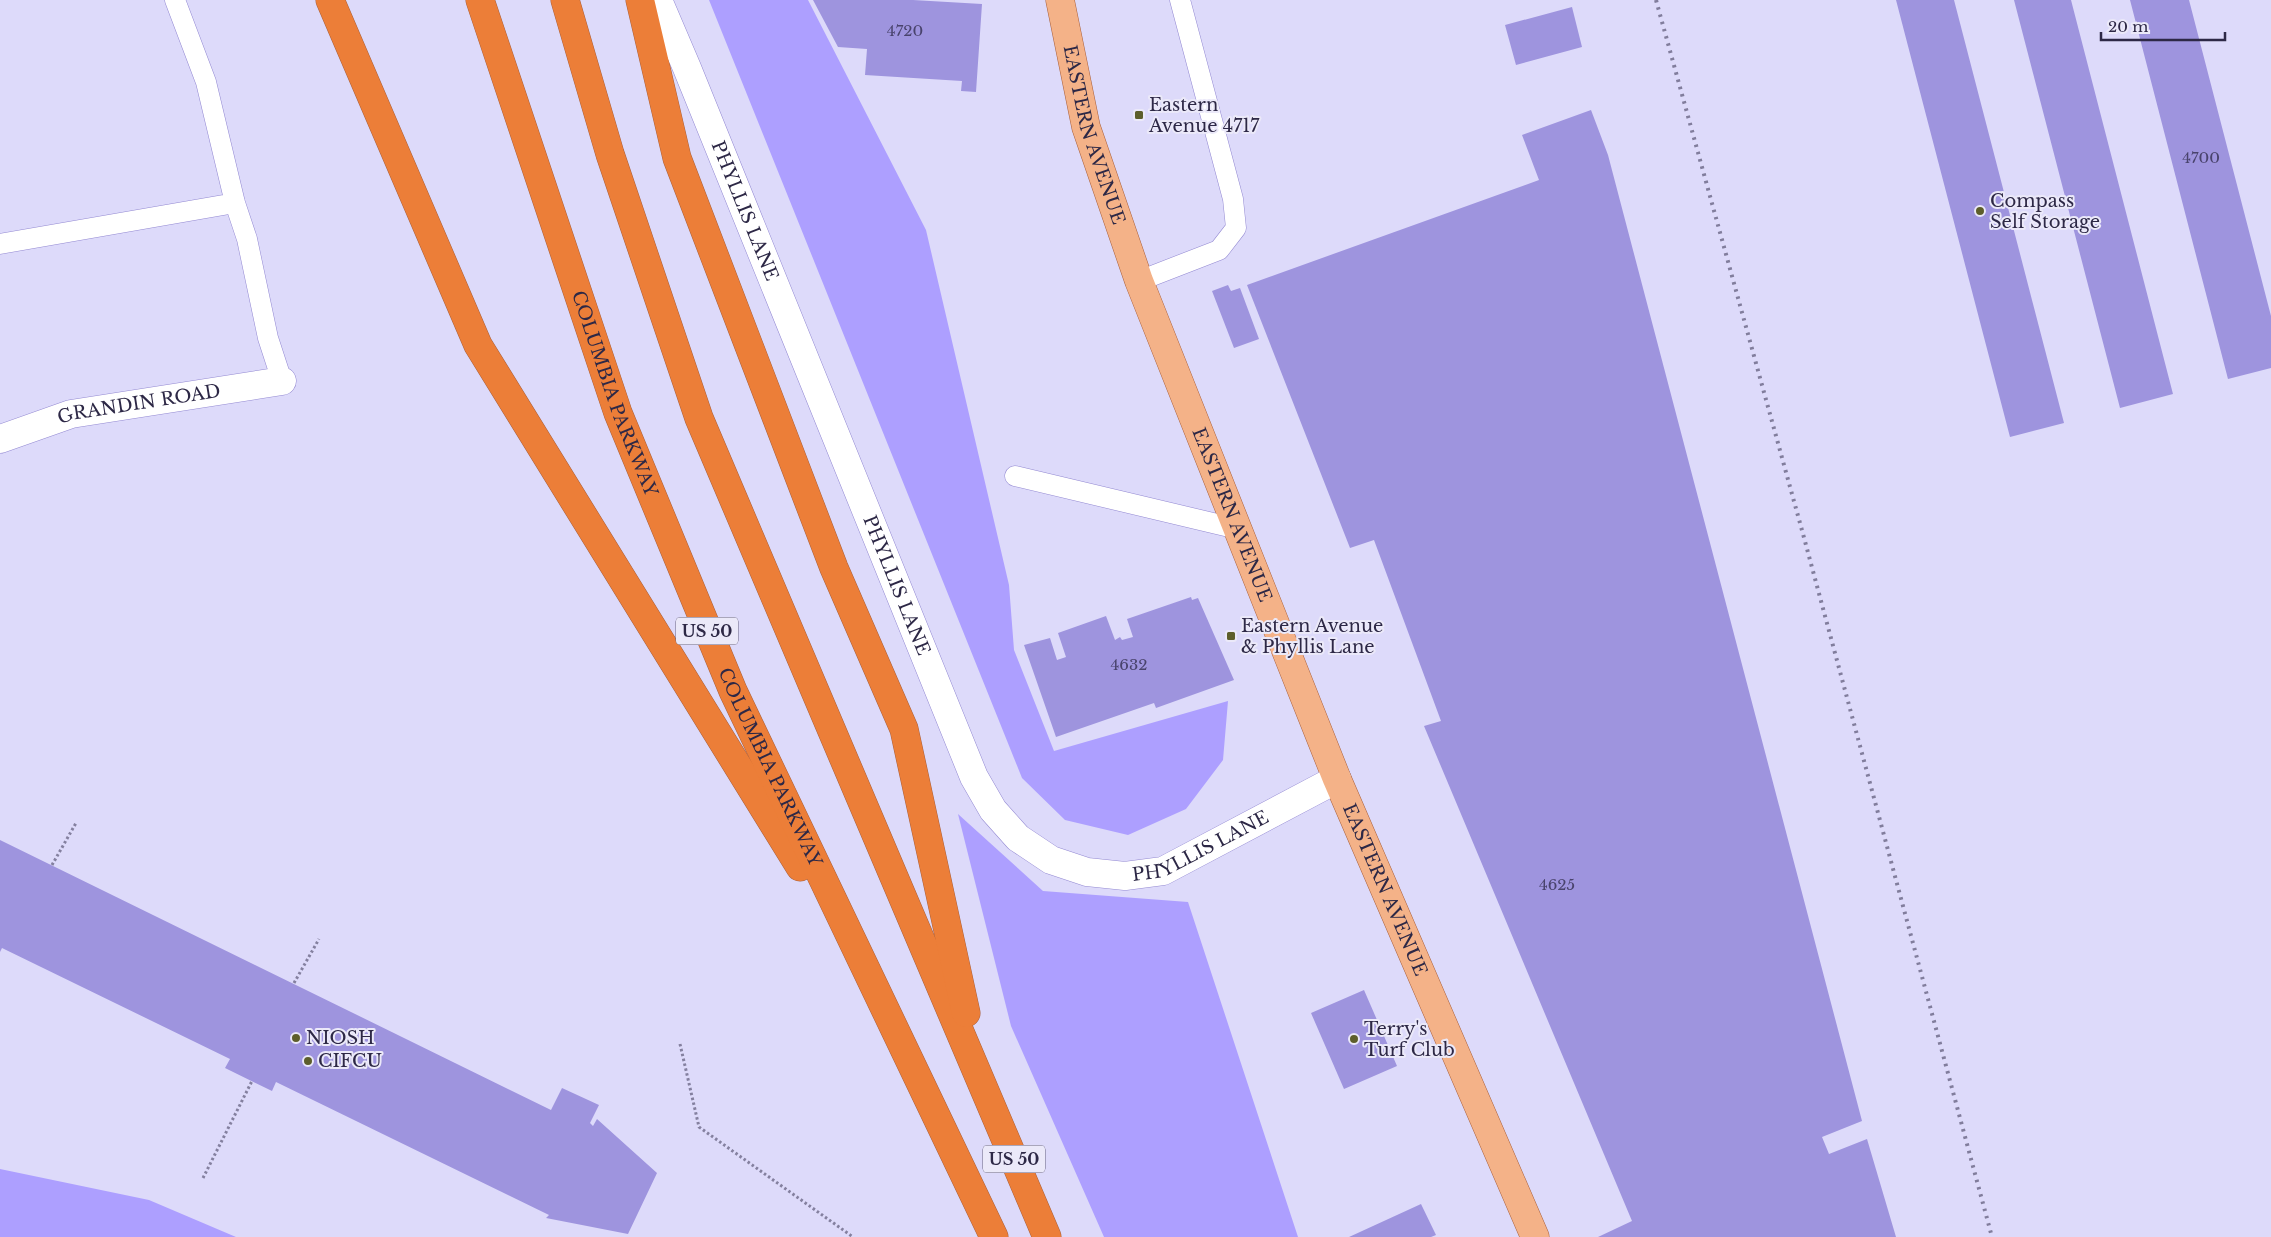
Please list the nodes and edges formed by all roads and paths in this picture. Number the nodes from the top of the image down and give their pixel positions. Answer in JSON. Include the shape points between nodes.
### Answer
{"nodes":[{"id":1,"x":175,"y":0,"type":"edge"},
{"id":2,"x":330,"y":0,"type":"edge"},
{"id":3,"x":480,"y":0,"type":"edge"},
{"id":4,"x":565,"y":0,"type":"edge"},
{"id":5,"x":640,"y":0,"type":"edge"},
{"id":6,"x":658,"y":0,"type":"edge"},
{"id":7,"x":1060,"y":0,"type":"edge"},
{"id":8,"x":1180,"y":0,"type":"edge"},
{"id":9,"x":236,"y":203,"type":"junction"},
{"id":10,"x":0,"y":244,"type":"edge"},
{"id":11,"x":1139,"y":281,"type":"junction"},
{"id":12,"x":282,"y":382,"type":"joint"},
{"id":13,"x":0,"y":439,"type":"edge"},
{"id":14,"x":1015,"y":476,"type":"dead end"},
{"id":15,"x":1238,"y":529,"type":"junction"},
{"id":16,"x":1337,"y":779,"type":"junction"},
{"id":17,"x":76,"y":823,"type":"dead end"},
{"id":18,"x":52,"y":865,"type":"dead end"},
{"id":19,"x":319,"y":939,"type":"dead end"},
{"id":20,"x":294,"y":983,"type":"dead end"},
{"id":21,"x":879,"y":995,"type":"junction"},
{"id":22,"x":680,"y":1044,"type":"dead end"},
{"id":23,"x":981,"y":1080,"type":"junction"},
{"id":24,"x":252,"y":1081,"type":"dead end"},
{"id":25,"x":203,"y":1178,"type":"dead end"},
{"id":26,"x":853,"y":1237,"type":"edge"},
{"id":27,"x":994,"y":1237,"type":"edge"},
{"id":28,"x":1047,"y":1237,"type":"edge"},
{"id":29,"x":1535,"y":1237,"type":"edge"}],
"edges":[{"from":1,"to":9,"type":"lane","via":[[206,82]]},
{"from":2,"to":21,"type":"highway","via":[[478,345]]},
{"from":3,"to":21,"type":"highway","name":"COLUMBIA PARKWAY","number":"US 50","via":[[618,413],[732,691]]},
{"from":4,"to":23,"type":"highway","number":"US 50","via":[[610,154],[699,418]]},
{"from":5,"to":23,"type":"highway","via":[[677,158],[834,568],[904,729]]},
{"from":6,"to":16,"type":"street","name":"PHYLLIS LANE","via":[[974,777],[993,810],[1018,838],[1051,860],[1087,872],[1125,876],[1163,871]]},
{"from":7,"to":11,"type":"main road","name":"EASTERN AVENUE","via":[[1086,127]]},
{"from":8,"to":11,"type":"lane","via":[[1232,199],[1236,228],[1219,250]]},
{"from":9,"to":10,"type":"lane"},
{"from":9,"to":12,"type":"lane","via":[[268,338]]},
{"from":11,"to":15,"type":"main road","name":"EASTERN AVENUE"},
{"from":12,"to":13,"type":"street","name":"GRANDIN ROAD","via":[[71,414]]},
{"from":14,"to":15,"type":"lane"},
{"from":15,"to":16,"type":"main road","name":"EASTERN AVENUE"},
{"from":16,"to":29,"type":"main road","name":"EASTERN AVENUE"},
{"from":17,"to":18,"type":"path"},
{"from":19,"to":20,"type":"path"},
{"from":21,"to":27,"type":"highway","name":"COLUMBIA PARKWAY","number":"US 50"},
{"from":22,"to":26,"type":"path","via":[[699,1127]]},
{"from":23,"to":28,"type":"highway","number":"US 50"},
{"from":24,"to":25,"type":"path"}]}
